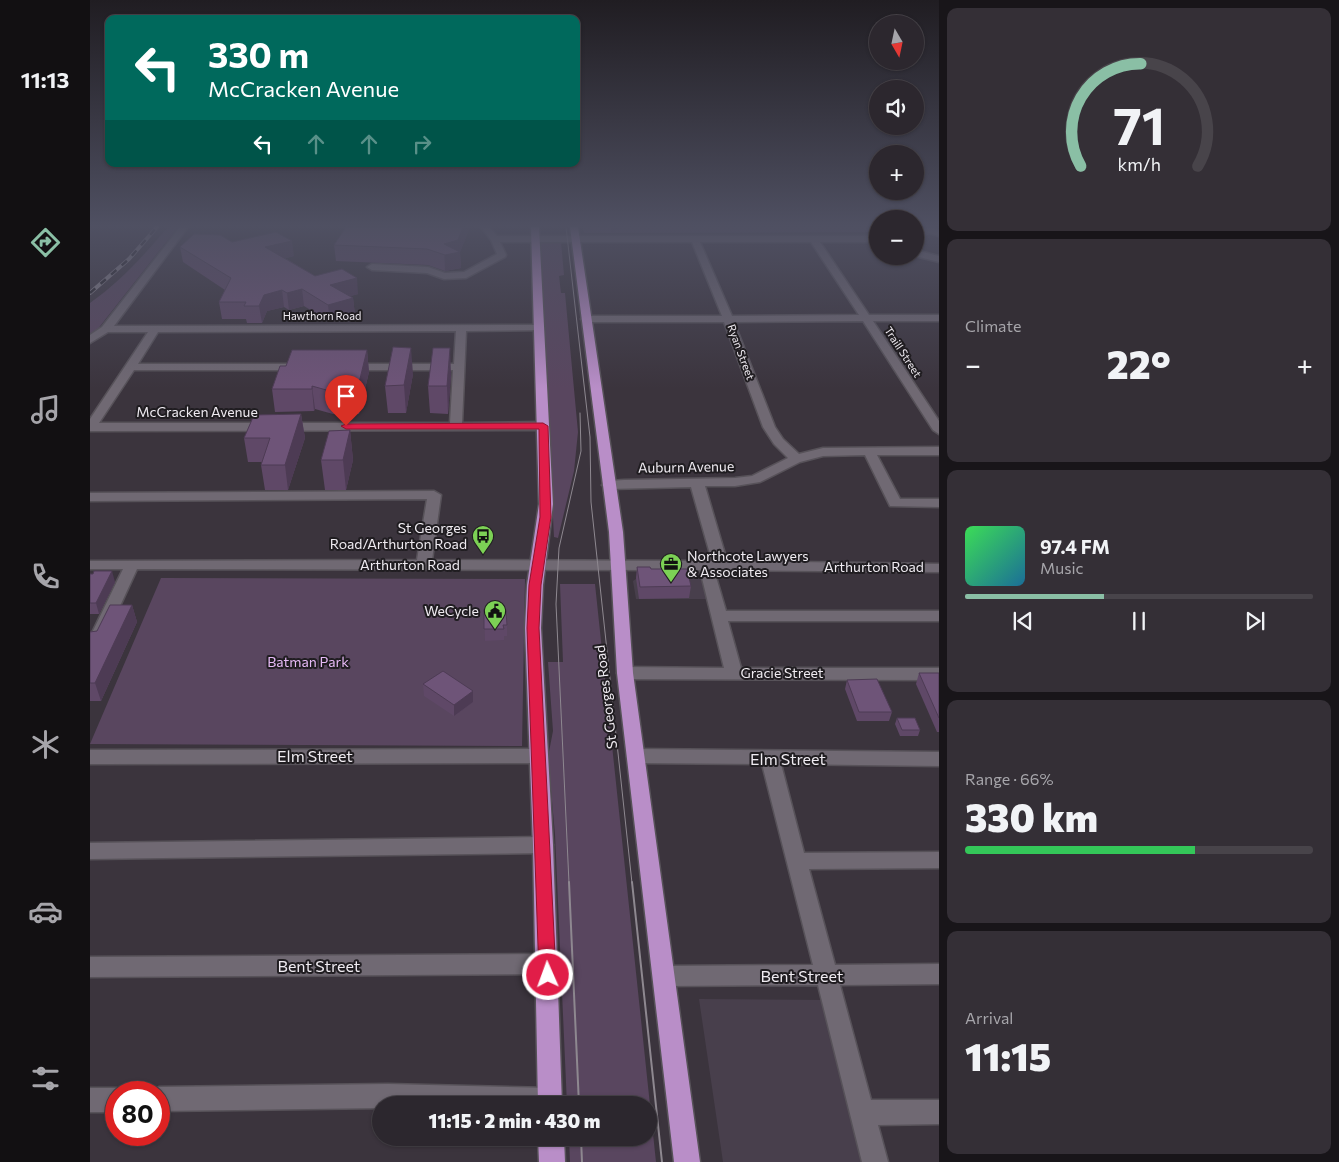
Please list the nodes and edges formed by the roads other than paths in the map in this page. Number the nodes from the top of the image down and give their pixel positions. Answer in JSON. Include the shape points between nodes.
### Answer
{"nodes":[{"id":1,"x":143,"y":281,"type":"edge"},
{"id":2,"x":537,"y":281,"type":"edge"},
{"id":3,"x":581,"y":281,"type":"edge"},
{"id":4,"x":713,"y":281,"type":"edge"},
{"id":5,"x":841,"y":281,"type":"edge"},
{"id":6,"x":728,"y":318,"type":"junction"},
{"id":7,"x":865,"y":318,"type":"junction"},
{"id":8,"x":939,"y":318,"type":"edge"},
{"id":9,"x":586,"y":319,"type":"junction"},
{"id":10,"x":461,"y":328,"type":"junction"},
{"id":11,"x":539,"y":328,"type":"junction"},
{"id":12,"x":106,"y":329,"type":"junction"},
{"id":13,"x":155,"y":329,"type":"junction"},
{"id":14,"x":90,"y":340,"type":"edge"},
{"id":15,"x":130,"y":367,"type":"junction"},
{"id":16,"x":310,"y":367,"type":"edge"},
{"id":17,"x":339,"y":367,"type":"edge"},
{"id":18,"x":459,"y":367,"type":"junction"},
{"id":19,"x":456,"y":426,"type":"junction"},
{"id":20,"x":543,"y":426,"type":"junction"},
{"id":21,"x":91,"y":427,"type":"edge"},
{"id":22,"x":939,"y":430,"type":"edge"},
{"id":23,"x":869,"y":451,"type":"junction"},
{"id":24,"x":939,"y":451,"type":"edge"},
{"id":25,"x":796,"y":459,"type":"junction"},
{"id":26,"x":697,"y":483,"type":"junction"},
{"id":27,"x":609,"y":486,"type":"junction"},
{"id":28,"x":90,"y":497,"type":"edge"},
{"id":29,"x":939,"y":503,"type":"edge"},
{"id":30,"x":539,"y":564,"type":"junction"},
{"id":31,"x":90,"y":565,"type":"edge"},
{"id":32,"x":132,"y":565,"type":"junction"},
{"id":33,"x":424,"y":565,"type":"junction"},
{"id":34,"x":618,"y":565,"type":"junction"},
{"id":35,"x":713,"y":566,"type":"junction"},
{"id":36,"x":939,"y":568,"type":"edge"},
{"id":37,"x":719,"y":616,"type":"junction"},
{"id":38,"x":939,"y":616,"type":"edge"},
{"id":39,"x":90,"y":643,"type":"edge"},
{"id":40,"x":625,"y":673,"type":"junction"},
{"id":41,"x":734,"y":673,"type":"junction"},
{"id":42,"x":939,"y":674,"type":"edge"},
{"id":43,"x":539,"y":756,"type":"junction"},
{"id":44,"x":636,"y":756,"type":"junction"},
{"id":45,"x":90,"y":757,"type":"edge"},
{"id":46,"x":770,"y":759,"type":"junction"},
{"id":47,"x":939,"y":759,"type":"edge"},
{"id":48,"x":543,"y":846,"type":"junction"},
{"id":49,"x":90,"y":851,"type":"edge"},
{"id":50,"x":939,"y":860,"type":"edge"},
{"id":51,"x":796,"y":861,"type":"junction"},
{"id":52,"x":547,"y":964,"type":"junction"},
{"id":53,"x":90,"y":967,"type":"edge"},
{"id":54,"x":939,"y":974,"type":"edge"},
{"id":55,"x":665,"y":976,"type":"junction"},
{"id":56,"x":826,"y":976,"type":"junction"},
{"id":57,"x":372,"y":1096,"type":"edge"},
{"id":58,"x":550,"y":1096,"type":"edge"},
{"id":59,"x":170,"y":1099,"type":"edge"},
{"id":60,"x":90,"y":1100,"type":"edge"},
{"id":61,"x":105,"y":1100,"type":"edge"},
{"id":62,"x":939,"y":1112,"type":"edge"},
{"id":63,"x":862,"y":1113,"type":"junction"},
{"id":64,"x":551,"y":1146,"type":"edge"},
{"id":65,"x":552,"y":1162,"type":"edge"},
{"id":66,"x":687,"y":1162,"type":"edge"},
{"id":67,"x":874,"y":1162,"type":"edge"}],
"edges":[{"from":1,"to":12,"type":"street"},
{"from":2,"to":11,"type":"highway"},
{"from":3,"to":9,"type":"highway","name":"St Georges Road"},
{"from":4,"to":6,"type":"street","name":"Ryan Street"},
{"from":5,"to":7,"type":"street","name":"Traill Street"},
{"from":6,"to":7,"type":"street"},
{"from":6,"to":9,"type":"street"},
{"from":6,"to":25,"type":"street","name":"Ryan Street","via":[[769,426],[778,441]]},
{"from":7,"to":8,"type":"street"},
{"from":7,"to":22,"type":"street","name":"Traill Street"},
{"from":9,"to":27,"type":"highway","name":"St Georges Road"},
{"from":10,"to":11,"type":"street","name":"Hawthorn Road"},
{"from":10,"to":13,"type":"street","name":"Hawthorn Road"},
{"from":10,"to":18,"type":"street"},
{"from":11,"to":20,"type":"highway"},
{"from":12,"to":13,"type":"street","name":"Hawthorn Road"},
{"from":12,"to":14,"type":"street"},
{"from":13,"to":15,"type":"street"},
{"from":15,"to":16,"type":"street"},
{"from":15,"to":21,"type":"street"},
{"from":17,"to":18,"type":"street"},
{"from":18,"to":19,"type":"street"},
{"from":19,"to":20,"type":"street","name":"McCracken Avenue"},
{"from":19,"to":21,"type":"street","name":"McCracken Avenue"},
{"from":20,"to":30,"type":"highway","via":[[546,517]]},
{"from":23,"to":24,"type":"street","name":"Auburn Avenue"},
{"from":23,"to":25,"type":"street","name":"Auburn Avenue","via":[[823,452]]},
{"from":23,"to":29,"type":"street","via":[[895,503]]},
{"from":25,"to":26,"type":"street","name":"Auburn Avenue","via":[[756,479]]},
{"from":26,"to":27,"type":"street","name":"Auburn Avenue"},
{"from":26,"to":35,"type":"street"},
{"from":27,"to":34,"type":"highway","name":"St Georges Road"},
{"from":28,"to":33,"type":"street","via":[[434,495]]},
{"from":30,"to":33,"type":"street","name":"Arthurton Road"},
{"from":30,"to":34,"type":"street","name":"Arthurton Road"},
{"from":30,"to":43,"type":"highway","via":[[533,628]]},
{"from":31,"to":32,"type":"street","name":"Arthurton Road"},
{"from":32,"to":33,"type":"street","name":"Arthurton Road"},
{"from":32,"to":39,"type":"street","via":[[95,643]]},
{"from":34,"to":35,"type":"street","name":"Arthurton Road"},
{"from":34,"to":40,"type":"highway","name":"St Georges Road"},
{"from":35,"to":36,"type":"street","name":"Arthurton Road"},
{"from":35,"to":37,"type":"street"},
{"from":37,"to":38,"type":"street"},
{"from":37,"to":41,"type":"street"},
{"from":40,"to":41,"type":"street","name":"Gracie Street"},
{"from":40,"to":44,"type":"highway","name":"St Georges Road"},
{"from":41,"to":42,"type":"street","name":"Gracie Street"},
{"from":43,"to":45,"type":"street","name":"Elm Street"},
{"from":43,"to":48,"type":"highway"},
{"from":44,"to":46,"type":"street","name":"Elm Street"},
{"from":44,"to":55,"type":"highway","name":"St Georges Road"},
{"from":46,"to":47,"type":"street","name":"Elm Street"},
{"from":46,"to":51,"type":"street"},
{"from":48,"to":49,"type":"street"},
{"from":48,"to":52,"type":"highway"},
{"from":50,"to":51,"type":"street"},
{"from":51,"to":56,"type":"street"},
{"from":52,"to":53,"type":"street","name":"Bent Street"},
{"from":52,"to":58,"type":"highway"},
{"from":54,"to":56,"type":"street","name":"Bent Street"},
{"from":55,"to":56,"type":"street","name":"Bent Street"},
{"from":55,"to":66,"type":"highway","name":"St Georges Road"},
{"from":56,"to":63,"type":"street"},
{"from":57,"to":59,"type":"street"},
{"from":60,"to":61,"type":"street"},
{"from":62,"to":63,"type":"street"},
{"from":63,"to":67,"type":"street"},
{"from":64,"to":65,"type":"highway"}]}
